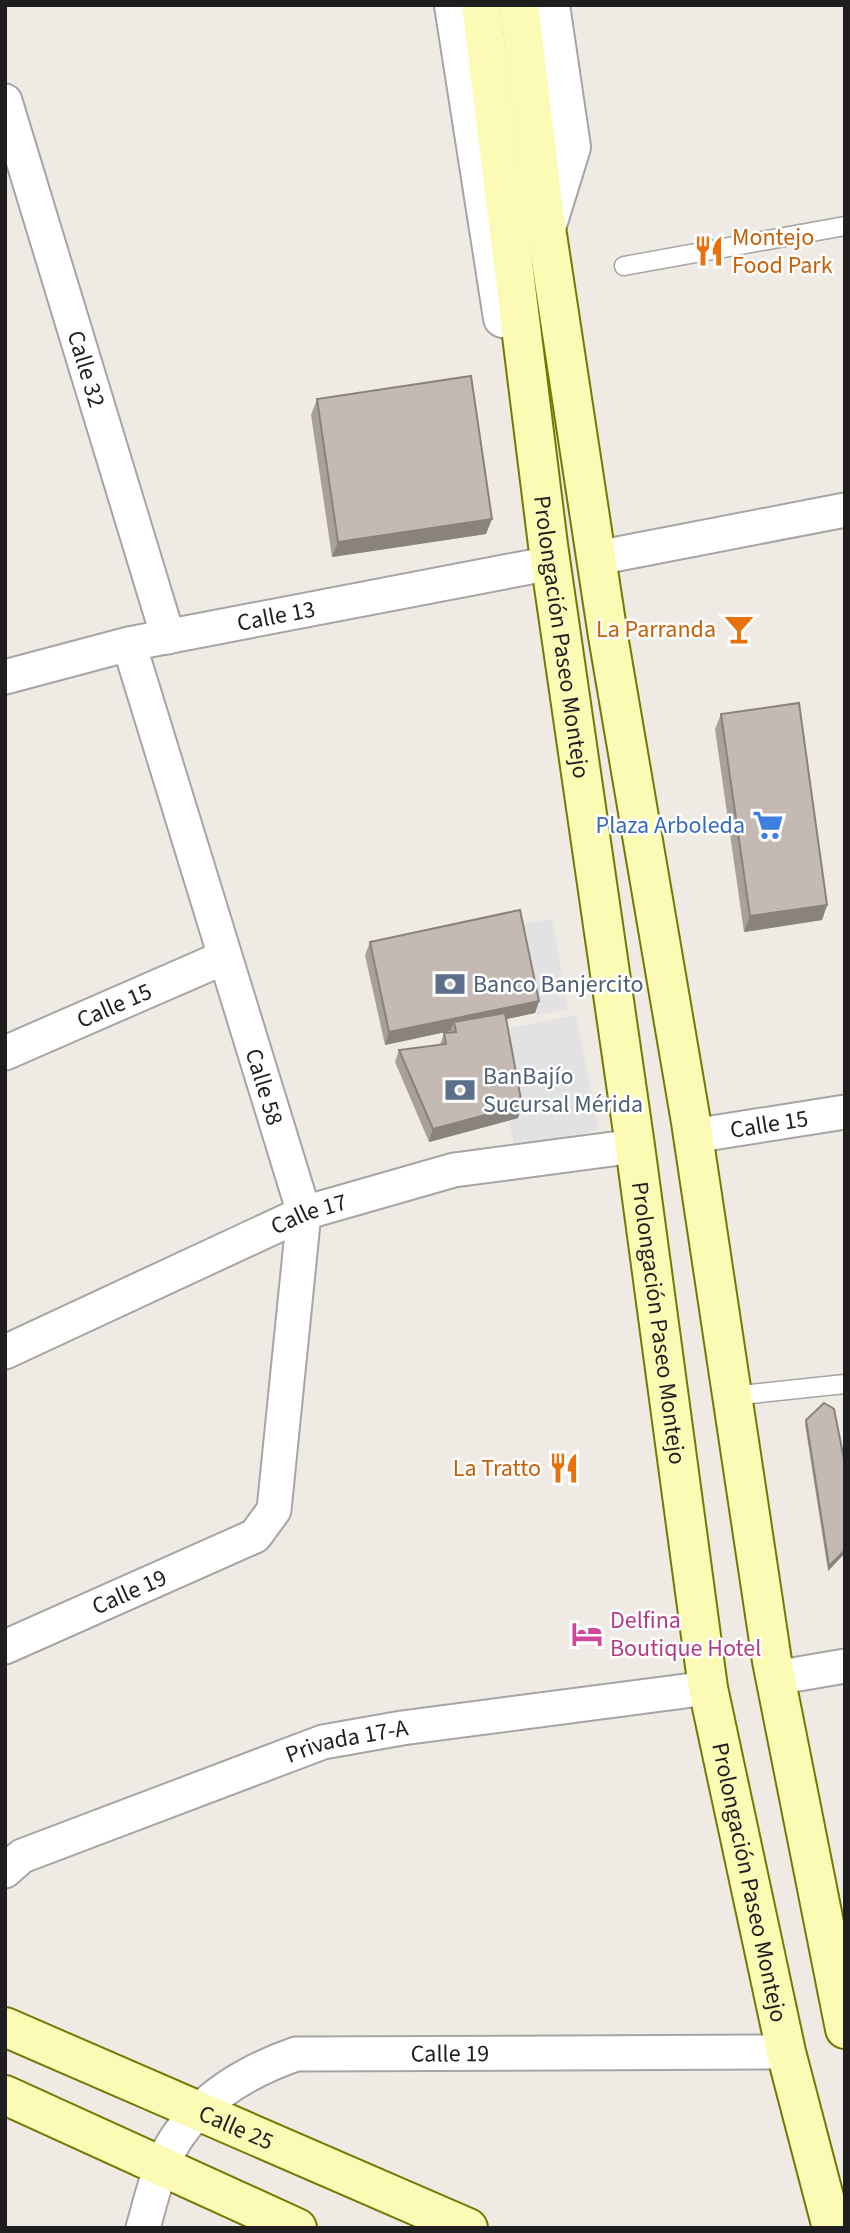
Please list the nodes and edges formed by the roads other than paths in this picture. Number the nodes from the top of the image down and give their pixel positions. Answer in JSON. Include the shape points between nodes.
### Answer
{"nodes":[{"id":1,"x":454,"y":5,"type":"edge"},
{"id":2,"x":481,"y":5,"type":"edge"},
{"id":3,"x":519,"y":5,"type":"edge"},
{"id":4,"x":550,"y":5,"type":"edge"},
{"id":5,"x":5,"y":101,"type":"edge"},
{"id":6,"x":845,"y":226,"type":"edge"},
{"id":7,"x":547,"y":228,"type":"junction"},
{"id":8,"x":624,"y":266,"type":"dead end"},
{"id":9,"x":531,"y":410,"type":"junction"},
{"id":10,"x":845,"y":510,"type":"edge"},
{"id":11,"x":597,"y":558,"type":"junction"},
{"id":12,"x":551,"y":563,"type":"junction"},
{"id":13,"x":168,"y":637,"type":"junction"},
{"id":14,"x":128,"y":644,"type":"junction"},
{"id":15,"x":5,"y":677,"type":"edge"},
{"id":16,"x":223,"y":958,"type":"junction"},
{"id":17,"x":5,"y":1054,"type":"edge"},
{"id":18,"x":845,"y":1112,"type":"edge"},
{"id":19,"x":693,"y":1136,"type":"junction"},
{"id":20,"x":635,"y":1146,"type":"junction"},
{"id":21,"x":304,"y":1213,"type":"junction"},
{"id":22,"x":5,"y":1352,"type":"edge"},
{"id":23,"x":845,"y":1384,"type":"edge"},
{"id":24,"x":732,"y":1396,"type":"junction"},
{"id":25,"x":255,"y":1536,"type":"joint"},
{"id":26,"x":5,"y":1647,"type":"edge"},
{"id":27,"x":845,"y":1666,"type":"edge"},
{"id":28,"x":775,"y":1678,"type":"junction"},
{"id":29,"x":708,"y":1688,"type":"junction"},
{"id":30,"x":5,"y":1871,"type":"edge"},
{"id":31,"x":5,"y":2027,"type":"edge"},
{"id":32,"x":845,"y":2029,"type":"edge"},
{"id":33,"x":786,"y":2052,"type":"junction"},
{"id":34,"x":5,"y":2095,"type":"edge"},
{"id":35,"x":198,"y":2108,"type":"junction"},
{"id":36,"x":162,"y":2166,"type":"junction"},
{"id":37,"x":143,"y":2228,"type":"edge"},
{"id":38,"x":297,"y":2228,"type":"edge"},
{"id":39,"x":468,"y":2228,"type":"edge"},
{"id":40,"x":832,"y":2228,"type":"edge"}],
"edges":[{"from":1,"to":9,"type":"street","name":"Prolongación Paseo Montejo","via":[[501,311]]},
{"from":2,"to":9,"type":"main road","name":"Prolongación Paseo Montejo"},
{"from":3,"to":7,"type":"main road","name":"Prolongación Paseo Montejo"},
{"from":4,"to":7,"type":"street","name":"Prolongación Paseo Montejo","via":[[571,147]]},
{"from":5,"to":13,"type":"street","name":"Calle 32"},
{"from":6,"to":8,"type":"lane"},
{"from":7,"to":11,"type":"main road","name":"Prolongación Paseo Montejo"},
{"from":9,"to":12,"type":"main road","name":"Prolongación Paseo Montejo"},
{"from":10,"to":11,"type":"street"},
{"from":11,"to":19,"type":"main road","name":"Prolongación Paseo Montejo"},
{"from":12,"to":13,"type":"street","name":"Calle 13"},
{"from":12,"to":20,"type":"main road","name":"Prolongación Paseo Montejo"},
{"from":13,"to":14,"type":"street","name":"Calle 13"},
{"from":14,"to":15,"type":"street","name":"Calle 13"},
{"from":14,"to":16,"type":"street","name":"Calle 58"},
{"from":16,"to":17,"type":"street","name":"Calle 15"},
{"from":16,"to":21,"type":"street","name":"Calle 58"},
{"from":18,"to":19,"type":"street","name":"Calle 15"},
{"from":19,"to":24,"type":"main road","name":"Prolongación Paseo Montejo"},
{"from":20,"to":21,"type":"street","name":"Calle 17","via":[[454,1170]]},
{"from":20,"to":29,"type":"main road","name":"Prolongación Paseo Montejo"},
{"from":21,"to":22,"type":"street","name":"Calle 17"},
{"from":21,"to":25,"type":"street","name":"Calle 58","via":[[274,1510]]},
{"from":23,"to":24,"type":"lane"},
{"from":24,"to":28,"type":"main road","name":"Prolongación Paseo Montejo"},
{"from":25,"to":26,"type":"street","name":"Calle 19"},
{"from":27,"to":28,"type":"street"},
{"from":28,"to":32,"type":"main road","name":"Prolongación Paseo Montejo"},
{"from":29,"to":30,"type":"street","name":"Privada 17-A","via":[[323,1742],[22,1856]]},
{"from":29,"to":33,"type":"main road","name":"Prolongación Paseo Montejo"},
{"from":31,"to":35,"type":"main road","name":"Calle 25"},
{"from":33,"to":35,"type":"street","name":"Calle 19","via":[[296,2054],[265,2065]]},
{"from":33,"to":40,"type":"main road","name":"Prolongación Paseo Montejo"},
{"from":34,"to":36,"type":"main road"},
{"from":35,"to":36,"type":"street","name":"Calle 19"},
{"from":35,"to":39,"type":"main road","name":"Calle 25"},
{"from":36,"to":37,"type":"street","name":"Calle 19"},
{"from":36,"to":38,"type":"main road"}]}
